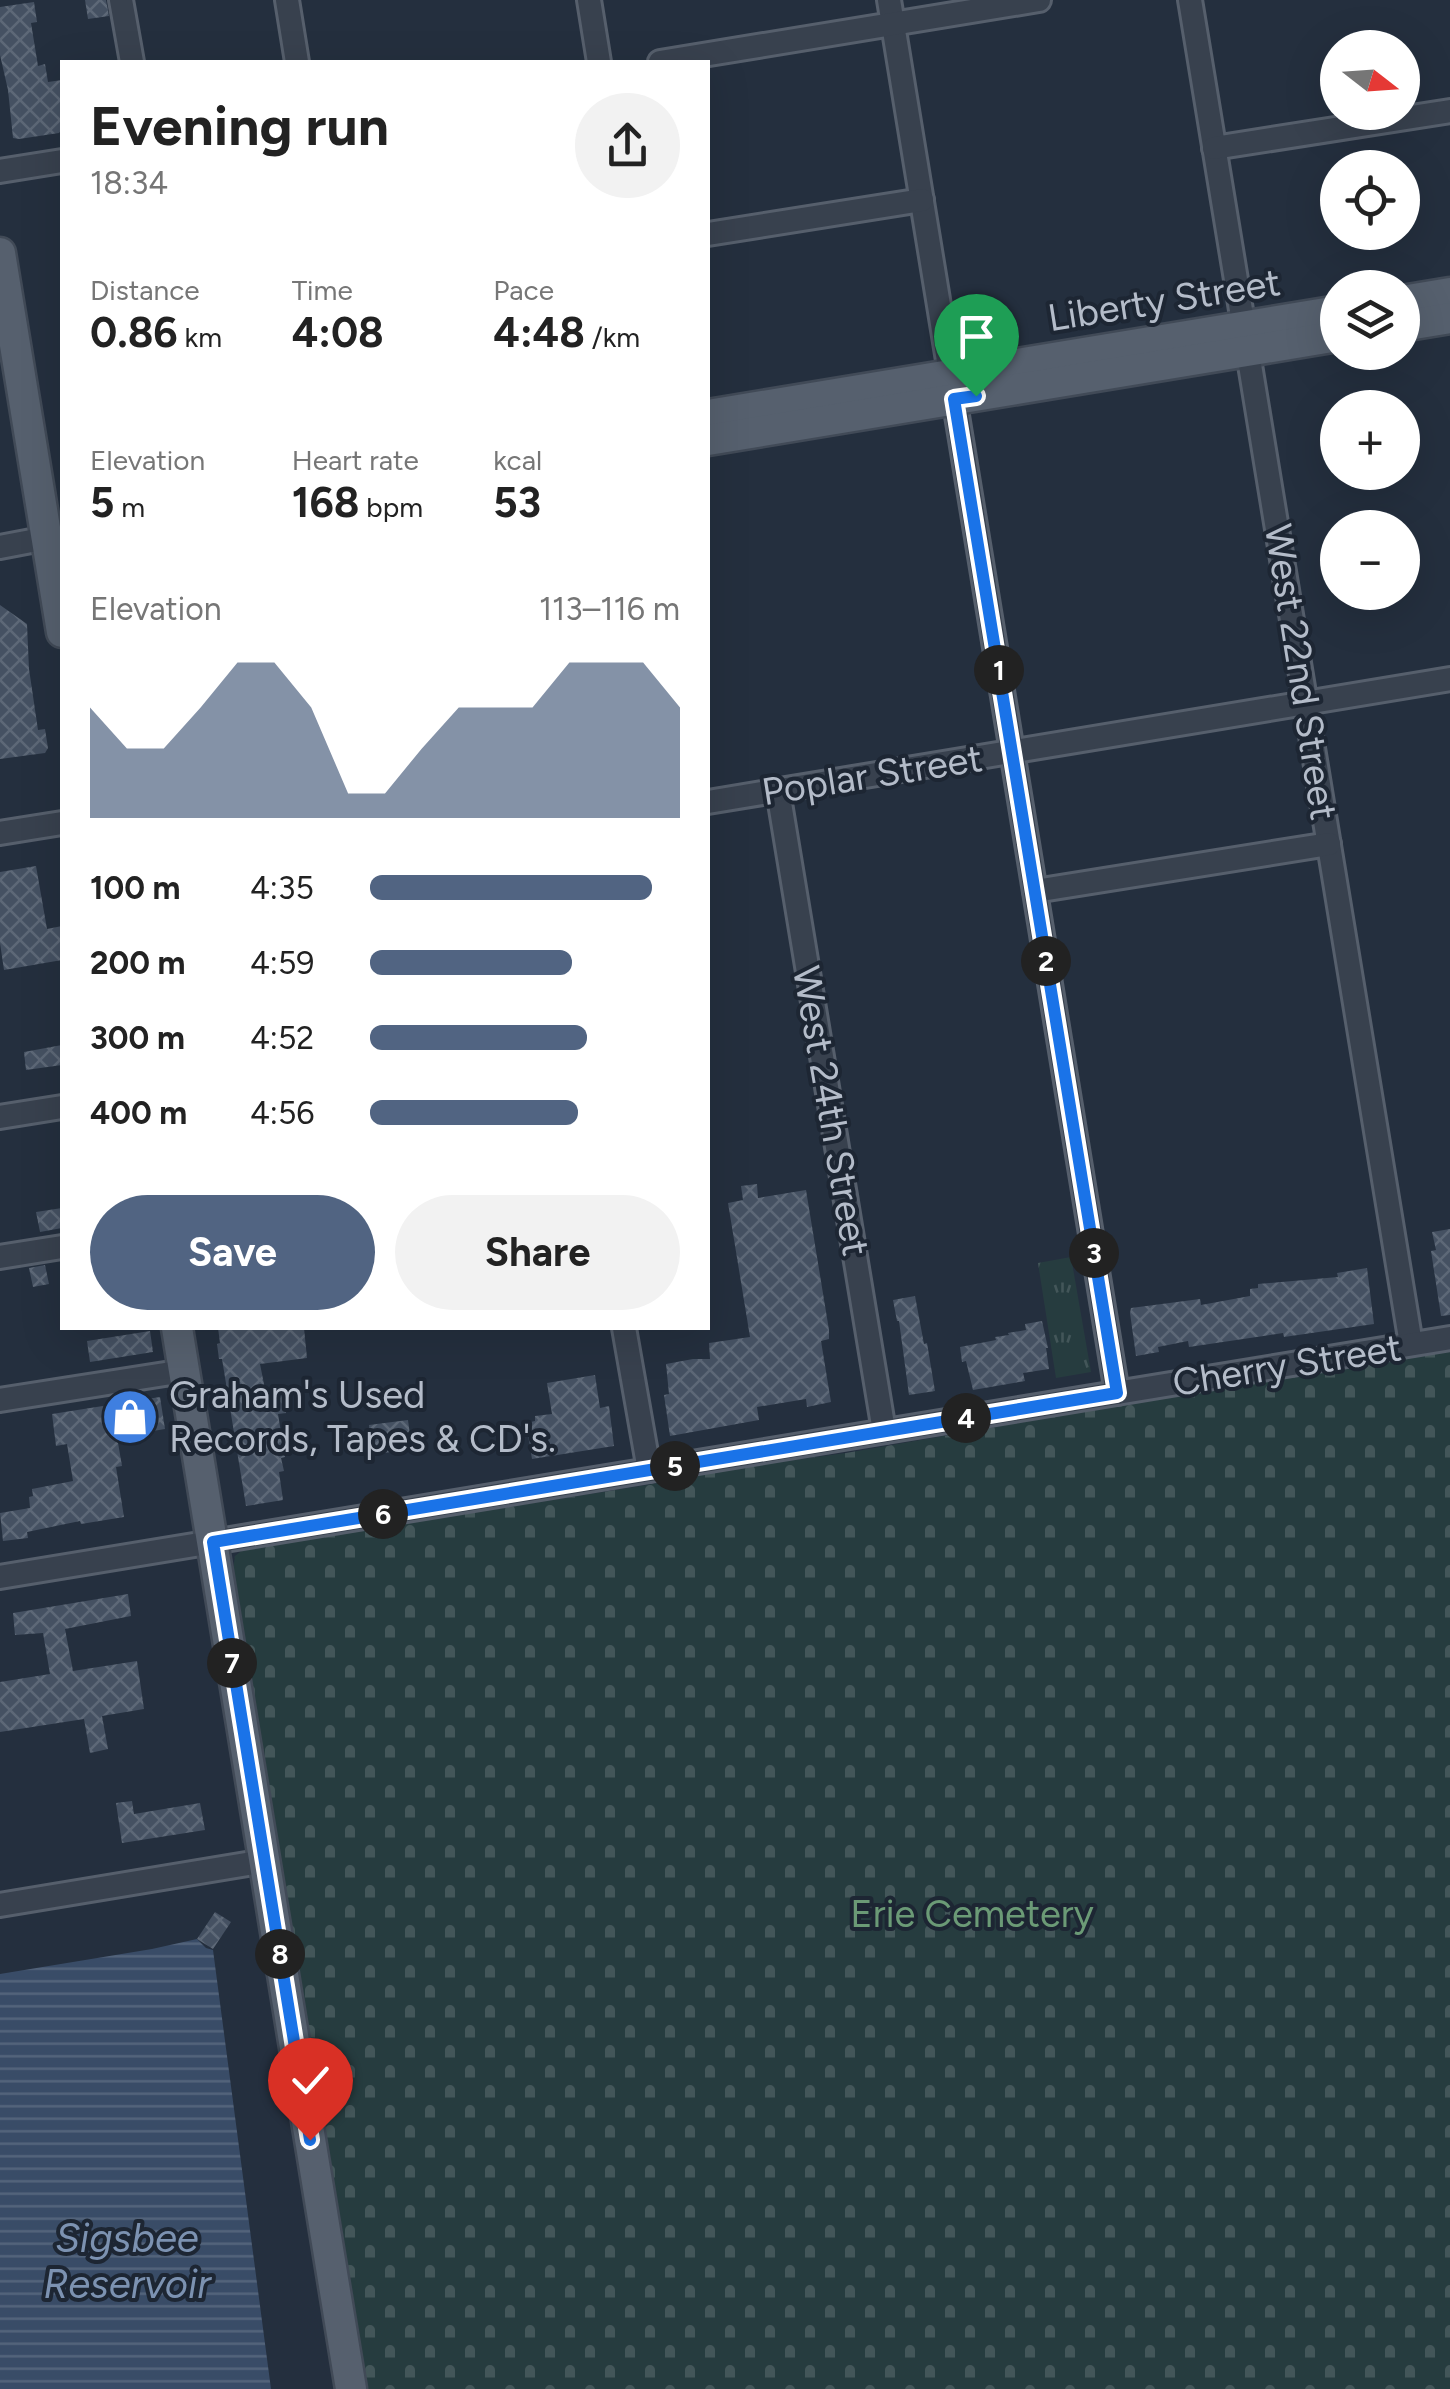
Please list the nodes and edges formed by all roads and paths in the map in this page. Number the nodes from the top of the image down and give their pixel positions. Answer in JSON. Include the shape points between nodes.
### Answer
{"nodes":[{"id":1,"x":122,"y":0,"type":"edge"},
{"id":2,"x":287,"y":0,"type":"edge"},
{"id":3,"x":589,"y":0,"type":"edge"},
{"id":4,"x":889,"y":0,"type":"edge"},
{"id":5,"x":1039,"y":0,"type":"edge"},
{"id":6,"x":1190,"y":0,"type":"edge"},
{"id":7,"x":893,"y":24,"type":"junction"},
{"id":8,"x":132,"y":60,"type":"edge"},
{"id":9,"x":298,"y":60,"type":"edge"},
{"id":10,"x":599,"y":60,"type":"edge"},
{"id":11,"x":672,"y":60,"type":"edge"},
{"id":12,"x":1450,"y":111,"type":"edge"},
{"id":13,"x":1214,"y":148,"type":"junction"},
{"id":14,"x":60,"y":161,"type":"edge"},
{"id":15,"x":0,"y":171,"type":"edge"},
{"id":16,"x":922,"y":200,"type":"junction"},
{"id":17,"x":710,"y":234,"type":"edge"},
{"id":18,"x":0,"y":253,"type":"edge"},
{"id":19,"x":1450,"y":293,"type":"edge"},
{"id":20,"x":1420,"y":298,"type":"edge"},
{"id":21,"x":1320,"y":317,"type":"edge"},
{"id":22,"x":1450,"y":318,"type":"edge"},
{"id":23,"x":1420,"y":323,"type":"edge"},
{"id":24,"x":1320,"y":337,"type":"edge"},
{"id":25,"x":1246,"y":339,"type":"junction"},
{"id":26,"x":952,"y":387,"type":"junction"},
{"id":27,"x":710,"y":416,"type":"edge"},
{"id":28,"x":710,"y":440,"type":"edge"},
{"id":29,"x":55,"y":536,"type":"edge"},
{"id":30,"x":0,"y":548,"type":"edge"},
{"id":31,"x":60,"y":605,"type":"edge"},
{"id":32,"x":1450,"y":680,"type":"edge"},
{"id":33,"x":1306,"y":703,"type":"junction"},
{"id":34,"x":1012,"y":752,"type":"junction"},
{"id":35,"x":778,"y":791,"type":"junction"},
{"id":36,"x":710,"y":802,"type":"edge"},
{"id":37,"x":60,"y":823,"type":"edge"},
{"id":38,"x":0,"y":833,"type":"edge"},
{"id":39,"x":1329,"y":844,"type":"junction"},
{"id":40,"x":1035,"y":891,"type":"junction"},
{"id":41,"x":60,"y":1107,"type":"edge"},
{"id":42,"x":0,"y":1116,"type":"edge"},
{"id":43,"x":60,"y":1247,"type":"edge"},
{"id":44,"x":0,"y":1257,"type":"edge"},
{"id":45,"x":177,"y":1330,"type":"edge"},
{"id":46,"x":624,"y":1330,"type":"edge"},
{"id":47,"x":1450,"y":1338,"type":"edge"},
{"id":48,"x":1411,"y":1344,"type":"junction"},
{"id":49,"x":184,"y":1371,"type":"junction"},
{"id":50,"x":1117,"y":1393,"type":"junction"},
{"id":51,"x":0,"y":1400,"type":"edge"},
{"id":52,"x":884,"y":1431,"type":"junction"},
{"id":53,"x":649,"y":1470,"type":"junction"},
{"id":54,"x":213,"y":1542,"type":"junction"},
{"id":55,"x":0,"y":1577,"type":"edge"},
{"id":56,"x":265,"y":1861,"type":"junction"},
{"id":57,"x":0,"y":1905,"type":"edge"},
{"id":58,"x":351,"y":2389,"type":"edge"}],
"edges":[{"from":1,"to":8,"type":"street"},
{"from":2,"to":9,"type":"street"},
{"from":3,"to":10,"type":"street"},
{"from":4,"to":7,"type":"street"},
{"from":5,"to":7,"type":"street"},
{"from":6,"to":13,"type":"street","name":"West 22nd Street"},
{"from":7,"to":11,"type":"street"},
{"from":7,"to":16,"type":"street"},
{"from":12,"to":13,"type":"street"},
{"from":13,"to":25,"type":"street","name":"West 22nd Street"},
{"from":14,"to":15,"type":"street"},
{"from":16,"to":17,"type":"street"},
{"from":16,"to":26,"type":"street"},
{"from":18,"to":29,"type":"main road"},
{"from":19,"to":20,"type":"main road"},
{"from":21,"to":25,"type":"main road","name":"Liberty Street"},
{"from":22,"to":23,"type":"main road"},
{"from":24,"to":25,"type":"main road","name":"Liberty Street"},
{"from":25,"to":26,"type":"main road","name":"Liberty Street"},
{"from":25,"to":33,"type":"street","name":"West 22nd Street"},
{"from":26,"to":27,"type":"main road","name":"Liberty Street"},
{"from":26,"to":28,"type":"main road","name":"Liberty Street"},
{"from":26,"to":34,"type":"street"},
{"from":29,"to":30,"type":"street"},
{"from":29,"to":31,"type":"main road"},
{"from":32,"to":33,"type":"street","name":"Poplar Street"},
{"from":33,"to":34,"type":"street","name":"Poplar Street"},
{"from":33,"to":39,"type":"street","name":"West 22nd Street"},
{"from":34,"to":35,"type":"street","name":"Poplar Street"},
{"from":34,"to":40,"type":"street"},
{"from":35,"to":36,"type":"street","name":"Poplar Street"},
{"from":35,"to":52,"type":"street","name":"West 24th Street"},
{"from":37,"to":38,"type":"street"},
{"from":39,"to":40,"type":"street"},
{"from":39,"to":48,"type":"street","name":"West 22nd Street"},
{"from":40,"to":50,"type":"street"},
{"from":41,"to":42,"type":"street"},
{"from":43,"to":44,"type":"street"},
{"from":45,"to":49,"type":"main road"},
{"from":46,"to":53,"type":"street"},
{"from":47,"to":48,"type":"street","name":"Cherry Street"},
{"from":48,"to":50,"type":"street","name":"Cherry Street"},
{"from":49,"to":51,"type":"street"},
{"from":49,"to":54,"type":"main road"},
{"from":50,"to":52,"type":"street","name":"Cherry Street"},
{"from":52,"to":53,"type":"street","name":"Cherry Street"},
{"from":53,"to":54,"type":"street","name":"Cherry Street"},
{"from":54,"to":55,"type":"street","name":"Cherry Street"},
{"from":54,"to":56,"type":"main road"},
{"from":56,"to":57,"type":"street"},
{"from":56,"to":58,"type":"main road"}]}
